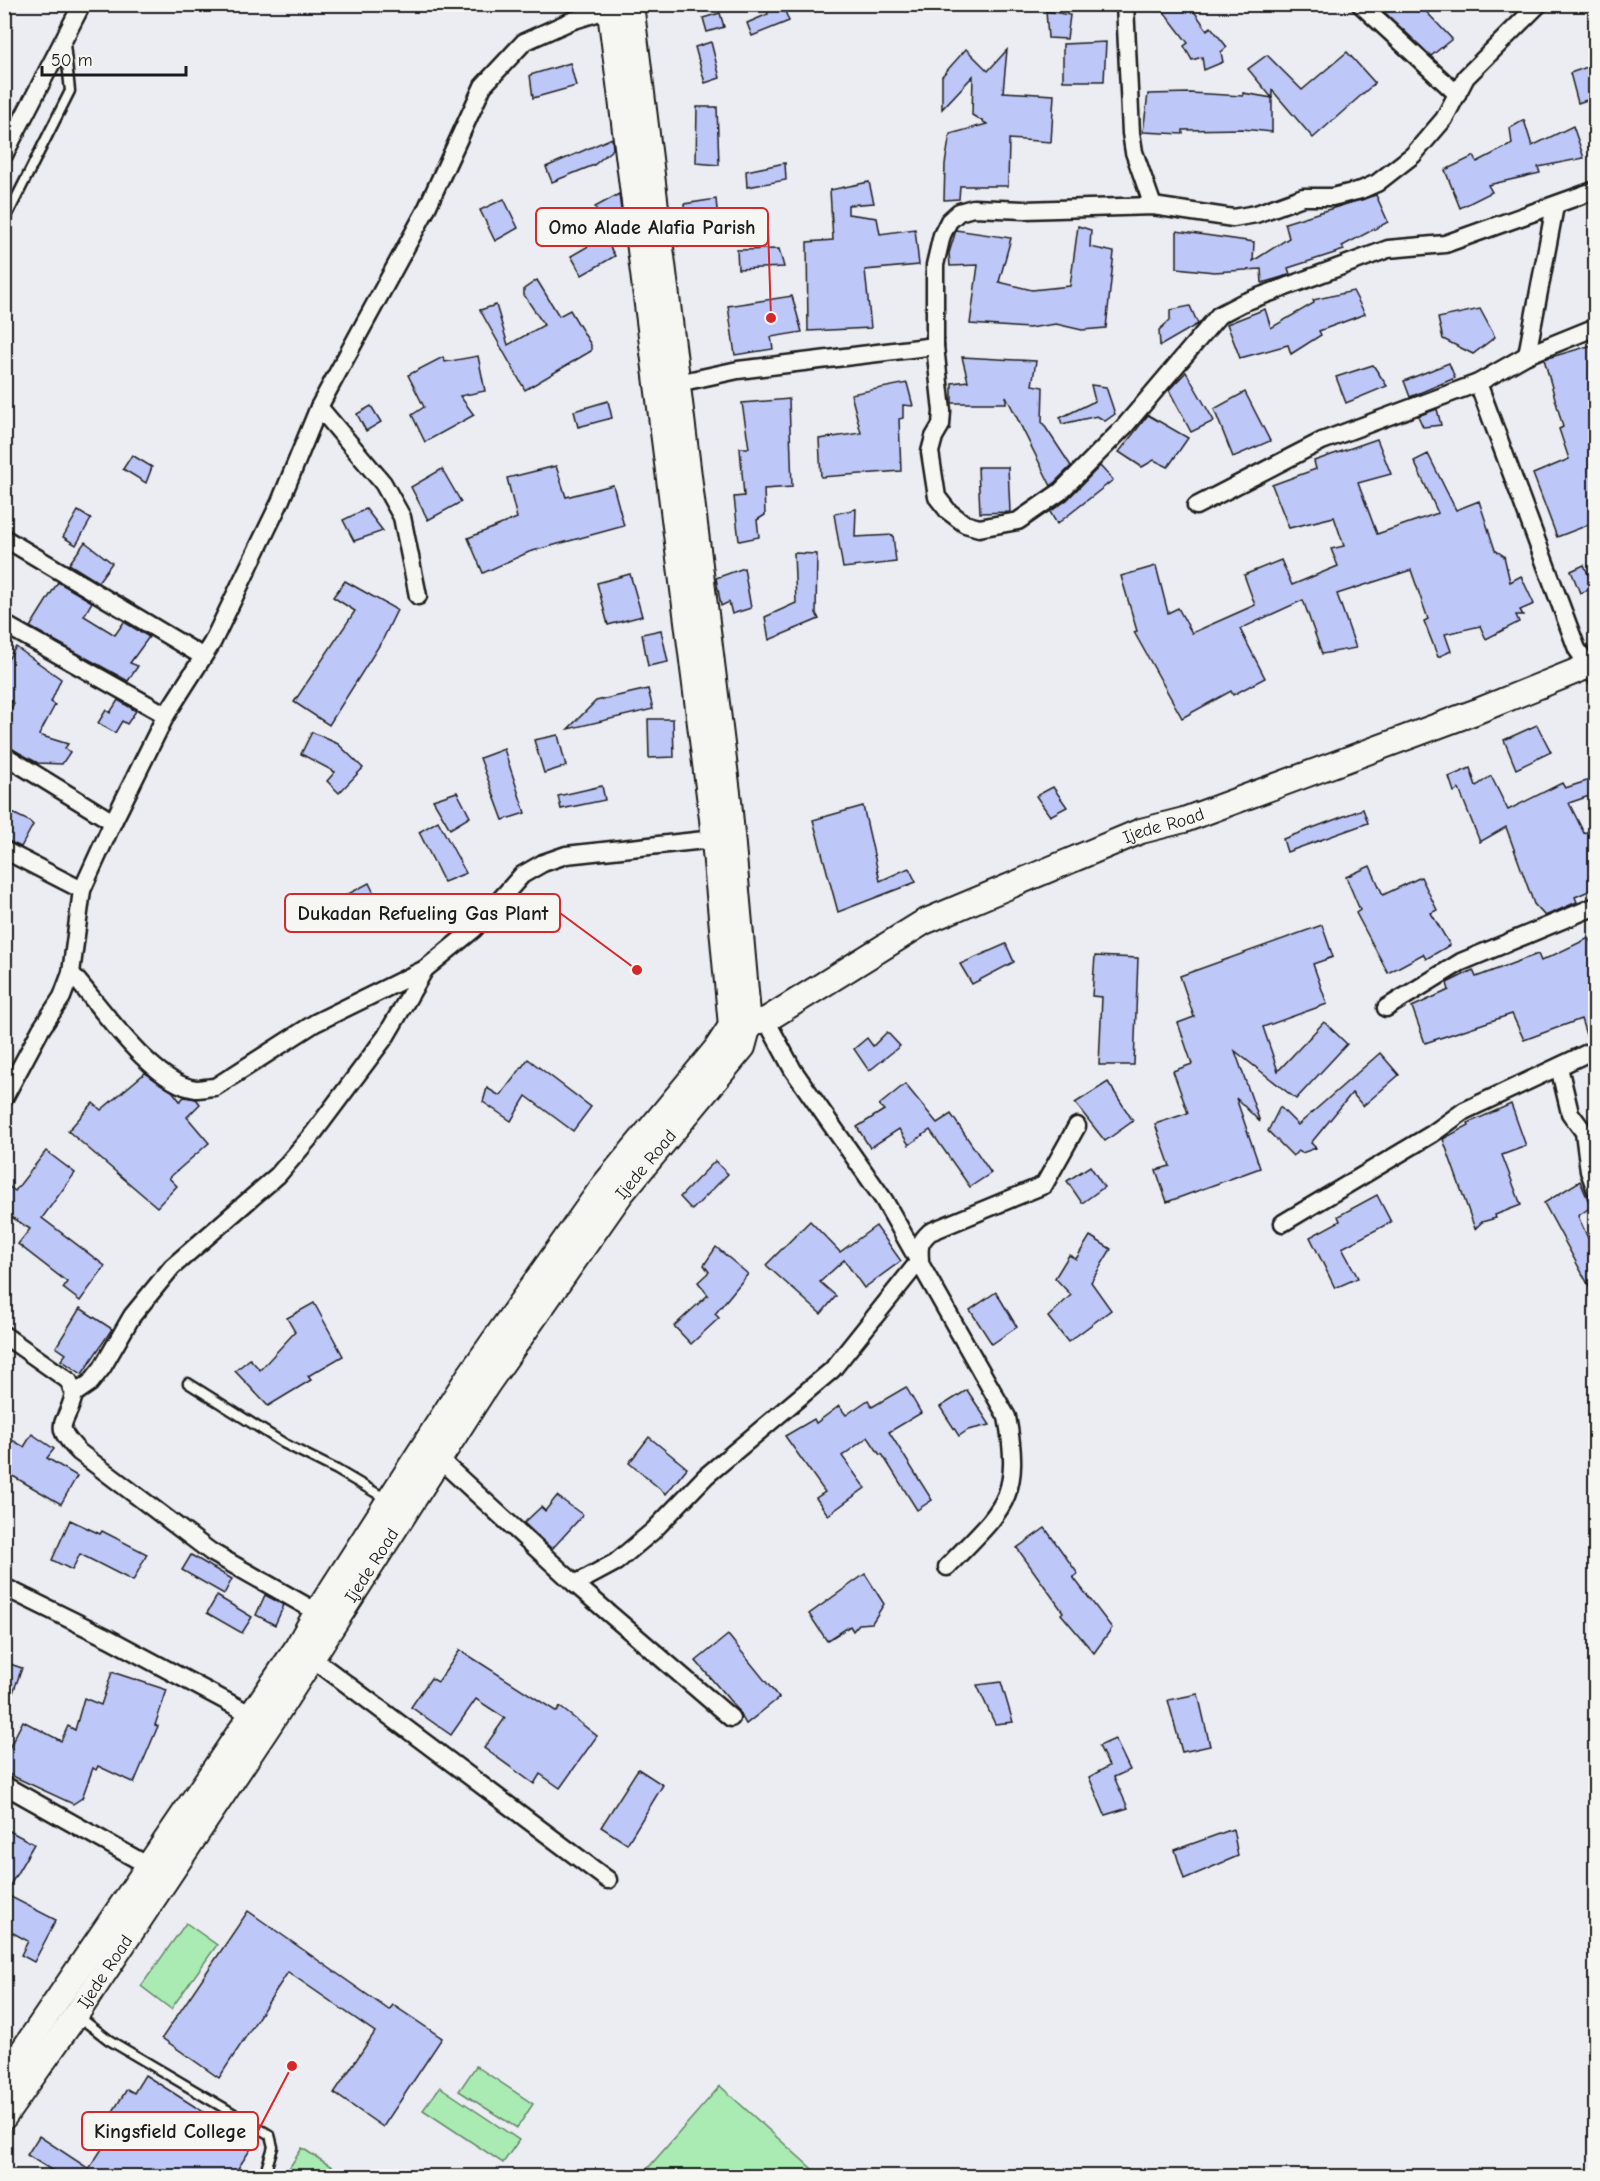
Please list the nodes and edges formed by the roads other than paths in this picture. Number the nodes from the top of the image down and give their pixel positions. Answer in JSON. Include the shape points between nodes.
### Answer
{"nodes":[{"id":1,"x":82,"y":4,"type":"edge"},
{"id":2,"x":1125,"y":4,"type":"edge"},
{"id":3,"x":1360,"y":4,"type":"edge"},
{"id":4,"x":1539,"y":4,"type":"edge"},
{"id":5,"x":616,"y":6,"type":"edge"},
{"id":6,"x":64,"y":39,"type":"junction"},
{"id":7,"x":1457,"y":94,"type":"junction"},
{"id":8,"x":4,"y":155,"type":"edge"},
{"id":9,"x":1596,"y":190,"type":"edge"},
{"id":10,"x":1153,"y":206,"type":"junction"},
{"id":11,"x":1555,"y":206,"type":"junction"},
{"id":12,"x":4,"y":222,"type":"edge"},
{"id":13,"x":1596,"y":327,"type":"edge"},
{"id":14,"x":935,"y":346,"type":"junction"},
{"id":15,"x":1527,"y":355,"type":"junction"},
{"id":16,"x":678,"y":383,"type":"junction"},
{"id":17,"x":1478,"y":383,"type":"junction"},
{"id":18,"x":320,"y":407,"type":"junction"},
{"id":19,"x":1196,"y":506,"type":"dead end"},
{"id":20,"x":4,"y":538,"type":"edge"},
{"id":21,"x":418,"y":596,"type":"dead end"},
{"id":22,"x":4,"y":624,"type":"edge"},
{"id":23,"x":202,"y":656,"type":"junction"},
{"id":24,"x":1594,"y":668,"type":"edge"},
{"id":25,"x":166,"y":715,"type":"junction"},
{"id":26,"x":4,"y":754,"type":"edge"},
{"id":27,"x":113,"y":822,"type":"junction"},
{"id":28,"x":714,"y":838,"type":"junction"},
{"id":29,"x":4,"y":850,"type":"edge"},
{"id":30,"x":82,"y":890,"type":"junction"},
{"id":31,"x":1596,"y":906,"type":"edge"},
{"id":32,"x":425,"y":969,"type":"junction"},
{"id":33,"x":71,"y":973,"type":"junction"},
{"id":34,"x":1386,"y":1008,"type":"dead end"},
{"id":35,"x":749,"y":1023,"type":"junction"},
{"id":36,"x":1596,"y":1049,"type":"edge"},
{"id":37,"x":1559,"y":1067,"type":"junction"},
{"id":38,"x":4,"y":1098,"type":"edge"},
{"id":39,"x":1077,"y":1126,"type":"dead end"},
{"id":40,"x":1596,"y":1190,"type":"edge"},
{"id":41,"x":1283,"y":1223,"type":"dead end"},
{"id":42,"x":920,"y":1260,"type":"junction"},
{"id":43,"x":4,"y":1335,"type":"edge"},
{"id":44,"x":188,"y":1383,"type":"dead end"},
{"id":45,"x":74,"y":1394,"type":"junction"},
{"id":46,"x":439,"y":1460,"type":"junction"},
{"id":47,"x":398,"y":1505,"type":"junction"},
{"id":48,"x":947,"y":1567,"type":"dead end"},
{"id":49,"x":575,"y":1584,"type":"junction"},
{"id":50,"x":4,"y":1587,"type":"edge"},
{"id":51,"x":316,"y":1612,"type":"junction"},
{"id":52,"x":312,"y":1658,"type":"junction"},
{"id":53,"x":252,"y":1715,"type":"junction"},
{"id":54,"x":731,"y":1718,"type":"dead end"},
{"id":55,"x":4,"y":1785,"type":"edge"},
{"id":56,"x":147,"y":1865,"type":"junction"},
{"id":57,"x":608,"y":1880,"type":"dead end"},
{"id":58,"x":68,"y":2006,"type":"junction"},
{"id":59,"x":4,"y":2078,"type":"edge"},
{"id":60,"x":4,"y":2117,"type":"edge"},
{"id":61,"x":264,"y":2176,"type":"edge"}],
"edges":[{"from":1,"to":6,"type":"street"},
{"from":2,"to":10,"type":"street","via":[[1131,133]]},
{"from":3,"to":7,"type":"street"},
{"from":4,"to":7,"type":"street","via":[[1466,77]]},
{"from":5,"to":16,"type":"main road"},
{"from":5,"to":18,"type":"street","via":[[524,42],[483,86],[424,212]]},
{"from":5,"to":28,"type":"main road"},
{"from":6,"to":8,"type":"street"},
{"from":6,"to":12,"type":"lane","via":[[70,91]]},
{"from":7,"to":10,"type":"street","via":[[1435,132],[1413,155],[1377,183],[1361,190],[1332,197],[1303,197],[1233,218]]},
{"from":9,"to":11,"type":"street"},
{"from":10,"to":14,"type":"street","via":[[973,208],[958,212],[942,235],[935,265]]},
{"from":11,"to":14,"type":"street","via":[[1445,244],[1388,249],[1219,315],[1124,427],[1060,492],[1018,521],[1000,526],[979,528],[965,524],[937,497],[930,452],[942,411]]},
{"from":11,"to":15,"type":"street"},
{"from":13,"to":15,"type":"street"},
{"from":14,"to":16,"type":"street","via":[[738,370]]},
{"from":15,"to":17,"type":"street"},
{"from":16,"to":35,"type":"main road","via":[[729,801]]},
{"from":17,"to":19,"type":"street","via":[[1322,441]]},
{"from":17,"to":24,"type":"street","via":[[1576,649]]},
{"from":18,"to":21,"type":"street","via":[[383,483],[402,517]]},
{"from":18,"to":23,"type":"street","via":[[280,502],[212,643]]},
{"from":20,"to":23,"type":"street"},
{"from":22,"to":25,"type":"street"},
{"from":23,"to":25,"type":"street"},
{"from":24,"to":35,"type":"main road","name":"Ijede Road","via":[[1184,820],[1141,831],[924,922]]},
{"from":25,"to":27,"type":"street"},
{"from":26,"to":27,"type":"street"},
{"from":27,"to":30,"type":"street"},
{"from":28,"to":32,"type":"street","via":[[566,855],[543,863],[522,875],[474,929]]},
{"from":28,"to":35,"type":"main road"},
{"from":29,"to":30,"type":"street"},
{"from":30,"to":33,"type":"street"},
{"from":31,"to":34,"type":"street","via":[[1461,962]]},
{"from":32,"to":33,"type":"street","via":[[315,1023],[215,1087],[196,1089],[179,1083],[133,1049]]},
{"from":32,"to":45,"type":"street","via":[[386,1036],[312,1135],[278,1175],[172,1267],[132,1316],[102,1368]]},
{"from":33,"to":38,"type":"street","via":[[62,997],[40,1029]]},
{"from":35,"to":42,"type":"street","via":[[793,1070],[884,1200]]},
{"from":35,"to":46,"type":"main road","name":"Ijede Road","via":[[743,1047],[621,1194],[487,1384]]},
{"from":35,"to":47,"type":"main road","name":"Ijede Road","via":[[716,1049],[603,1186],[468,1377]]},
{"from":36,"to":37,"type":"street"},
{"from":37,"to":40,"type":"street","via":[[1570,1113],[1584,1132],[1589,1171]]},
{"from":37,"to":41,"type":"street","via":[[1464,1111]]},
{"from":39,"to":42,"type":"street","via":[[1044,1185],[930,1232],[918,1245]]},
{"from":42,"to":48,"type":"street","via":[[1007,1417],[1013,1450],[1013,1473],[1006,1499],[997,1514]]},
{"from":42,"to":49,"type":"street","via":[[832,1370],[706,1476],[653,1531],[616,1562]]},
{"from":43,"to":45,"type":"street","via":[[69,1381]]},
{"from":44,"to":47,"type":"lane","via":[[285,1444]]},
{"from":45,"to":51,"type":"street","via":[[61,1424],[64,1437],[79,1452],[212,1552]]},
{"from":46,"to":47,"type":"main road","name":"Ijede Road"},
{"from":46,"to":49,"type":"street"},
{"from":47,"to":51,"type":"main road","name":"Ijede Road"},
{"from":47,"to":52,"type":"main road","name":"Ijede Road"},
{"from":49,"to":54,"type":"street"},
{"from":50,"to":53,"type":"street"},
{"from":51,"to":53,"type":"main road","name":"Ijede Road"},
{"from":52,"to":57,"type":"street"},
{"from":52,"to":58,"type":"main road","name":"Ijede Road"},
{"from":53,"to":56,"type":"main road","name":"Ijede Road"},
{"from":55,"to":56,"type":"street"},
{"from":56,"to":58,"type":"main road","name":"Ijede Road"},
{"from":58,"to":59,"type":"main road","name":"Ijede Road"},
{"from":58,"to":60,"type":"main road","name":"Ijede Road"},
{"from":58,"to":61,"type":"lane","via":[[109,2040],[270,2135],[273,2147]]}]}
